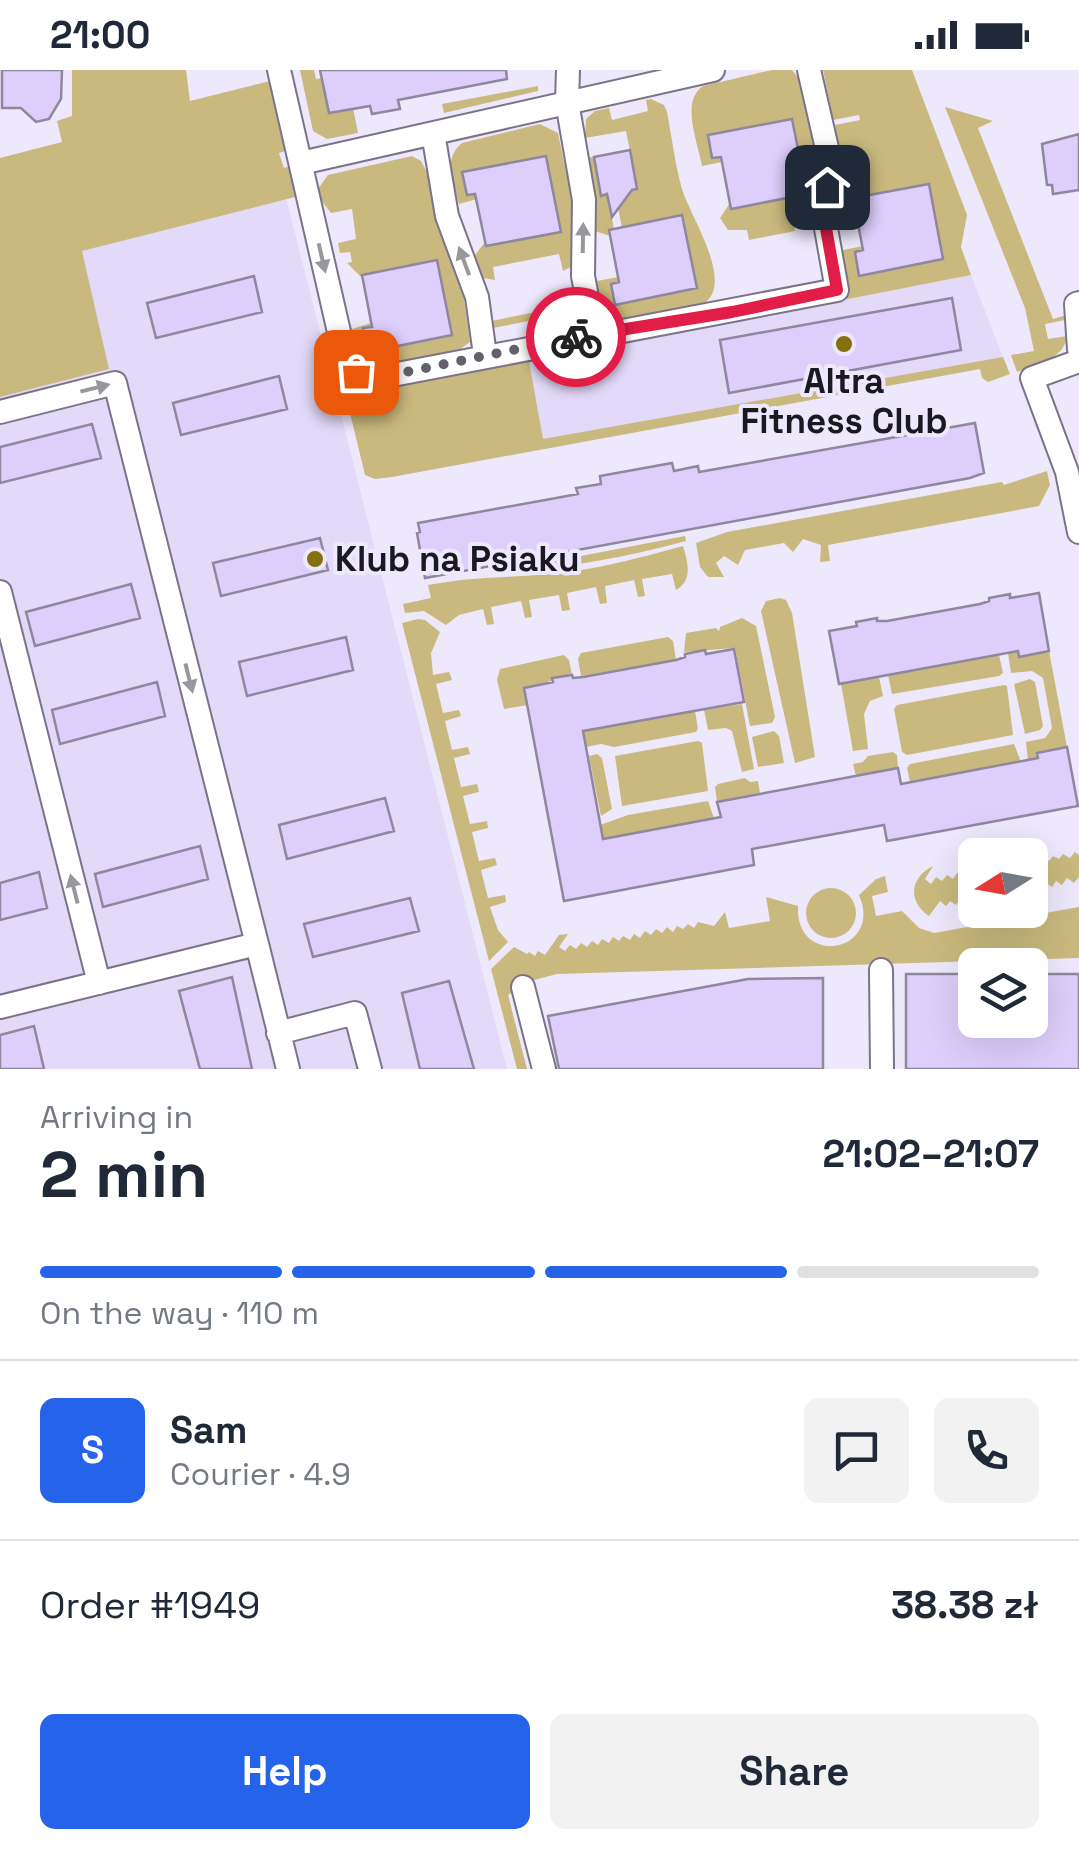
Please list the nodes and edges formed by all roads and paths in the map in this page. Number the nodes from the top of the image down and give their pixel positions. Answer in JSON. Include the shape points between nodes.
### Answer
{"nodes":[{"id":1,"x":279,"y":70,"type":"edge"},
{"id":2,"x":568,"y":70,"type":"edge"},
{"id":3,"x":713,"y":70,"type":"edge"},
{"id":4,"x":810,"y":72,"type":"edge"},
{"id":5,"x":567,"y":102,"type":"junction"},
{"id":6,"x":433,"y":133,"type":"junction"},
{"id":7,"x":301,"y":163,"type":"junction"},
{"id":8,"x":1079,"y":303,"type":"edge"},
{"id":9,"x":594,"y":334,"type":"junction"},
{"id":10,"x":1079,"y":350,"type":"edge"},
{"id":11,"x":485,"y":355,"type":"junction"},
{"id":12,"x":1079,"y":360,"type":"edge"},
{"id":13,"x":0,"y":412,"type":"edge"},
{"id":14,"x":1079,"y":532,"type":"edge"},
{"id":15,"x":0,"y":592,"type":"edge"},
{"id":16,"x":257,"y":944,"type":"junction"},
{"id":17,"x":881,"y":970,"type":"dead end"},
{"id":18,"x":99,"y":984,"type":"junction"},
{"id":19,"x":523,"y":987,"type":"dead end"},
{"id":20,"x":0,"y":1007,"type":"edge"},
{"id":21,"x":278,"y":1033,"type":"junction"},
{"id":22,"x":288,"y":1069,"type":"edge"},
{"id":23,"x":370,"y":1069,"type":"edge"},
{"id":24,"x":544,"y":1069,"type":"edge"},
{"id":25,"x":882,"y":1069,"type":"edge"}],
"edges":[{"from":1,"to":7,"type":"street"},
{"from":2,"to":5,"type":"street"},
{"from":3,"to":5,"type":"street"},
{"from":4,"to":9,"type":"street","via":[[829,157],[824,217],[837,290]]},
{"from":5,"to":6,"type":"street"},
{"from":9,"to":5,"type":"street","one_way":true,"via":[[583,276],[584,200]]},
{"from":6,"to":7,"type":"street"},
{"from":11,"to":6,"type":"street","one_way":true,"via":[[477,296],[447,216]]},
{"from":7,"to":11,"type":"street","one_way":true,"via":[[342,345],[356,372],[382,377]]},
{"from":8,"to":10,"type":"street"},
{"from":9,"to":11,"type":"street"},
{"from":12,"to":14,"type":"street","via":[[1032,378],[1067,472]]},
{"from":13,"to":16,"type":"street","one_way":true,"via":[[114,383]]},
{"from":18,"to":15,"type":"street","one_way":true},
{"from":16,"to":18,"type":"street"},
{"from":16,"to":21,"type":"street"},
{"from":17,"to":25,"type":"street"},
{"from":18,"to":20,"type":"street"},
{"from":19,"to":24,"type":"street"},
{"from":21,"to":22,"type":"street"},
{"from":21,"to":23,"type":"street","via":[[355,1013]]}]}
